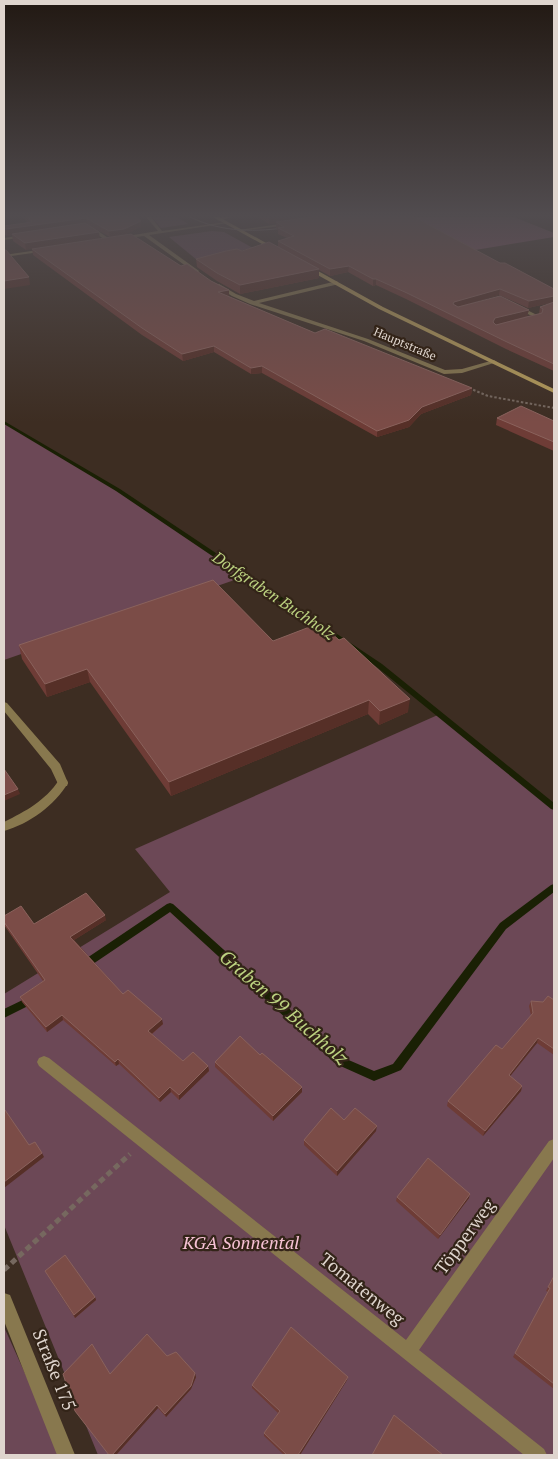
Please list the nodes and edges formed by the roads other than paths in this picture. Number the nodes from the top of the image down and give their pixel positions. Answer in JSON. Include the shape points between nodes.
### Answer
{"nodes":[{"id":1,"x":216,"y":285,"type":"edge"},
{"id":2,"x":328,"y":285,"type":"edge"},
{"id":3,"x":341,"y":285,"type":"edge"},
{"id":4,"x":252,"y":303,"type":"junction"},
{"id":5,"x":514,"y":306,"type":"edge"},
{"id":6,"x":537,"y":310,"type":"edge"},
{"id":7,"x":528,"y":312,"type":"junction"},
{"id":8,"x":521,"y":321,"type":"edge"},
{"id":9,"x":494,"y":362,"type":"junction"},
{"id":10,"x":554,"y":391,"type":"edge"},
{"id":11,"x":4,"y":705,"type":"edge"},
{"id":12,"x":4,"y":827,"type":"edge"},
{"id":13,"x":44,"y":1062,"type":"dead end"},
{"id":14,"x":554,"y":1146,"type":"edge"},
{"id":15,"x":4,"y":1301,"type":"edge"},
{"id":16,"x":408,"y":1351,"type":"junction"},
{"id":17,"x":66,"y":1455,"type":"edge"},
{"id":18,"x":538,"y":1455,"type":"edge"}],
"edges":[{"from":1,"to":4,"type":"street","name":"Hauptstraße"},
{"from":2,"to":4,"type":"street"},
{"from":3,"to":9,"type":"main road","name":"Hauptstraße"},
{"from":4,"to":9,"type":"street","name":"Hauptstraße","via":[[366,340],[444,372]]},
{"from":5,"to":7,"type":"street"},
{"from":6,"to":7,"type":"street"},
{"from":7,"to":8,"type":"street","via":[[538,316]]},
{"from":9,"to":10,"type":"main road","name":"Hauptstraße"},
{"from":11,"to":12,"type":"street","via":[[56,767],[63,783],[43,807]]},
{"from":13,"to":16,"type":"street","name":"Tomatenweg"},
{"from":14,"to":16,"type":"street","name":"Töpperweg"},
{"from":15,"to":17,"type":"street","name":"Straße 175"},
{"from":16,"to":18,"type":"street","name":"Tomatenweg"}]}
